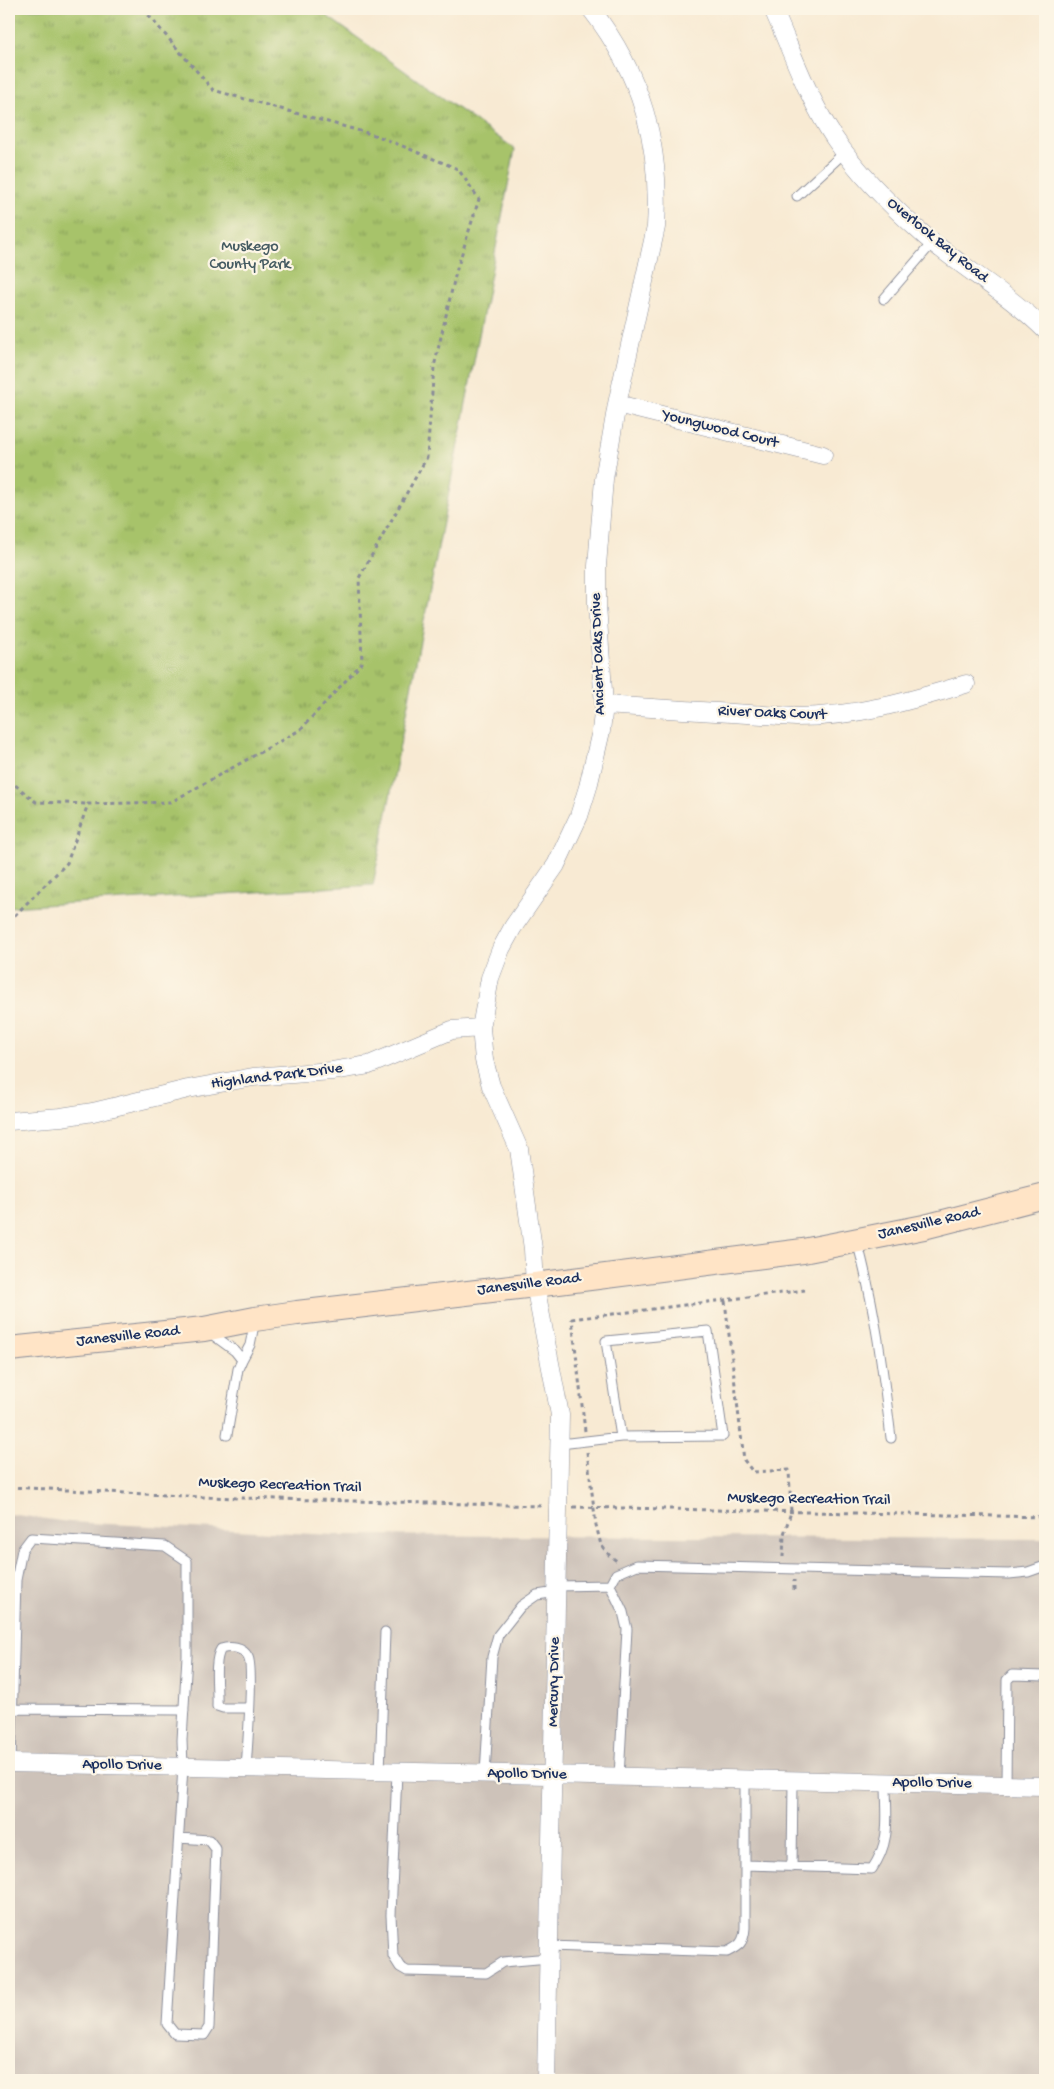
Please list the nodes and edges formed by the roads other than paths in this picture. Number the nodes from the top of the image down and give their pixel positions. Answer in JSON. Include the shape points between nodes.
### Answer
{"nodes":[{"id":1,"x":591,"y":9,"type":"edge"},
{"id":2,"x":773,"y":9,"type":"edge"},
{"id":3,"x":845,"y":152,"type":"junction"},
{"id":4,"x":797,"y":196,"type":"dead end"},
{"id":5,"x":933,"y":242,"type":"junction"},
{"id":6,"x":884,"y":299,"type":"dead end"},
{"id":7,"x":1045,"y":330,"type":"edge"},
{"id":8,"x":617,"y":404,"type":"junction"},
{"id":9,"x":823,"y":455,"type":"dead end"},
{"id":10,"x":966,"y":684,"type":"dead end"},
{"id":11,"x":604,"y":705,"type":"junction"},
{"id":12,"x":481,"y":1028,"type":"junction"},
{"id":13,"x":9,"y":1120,"type":"edge"},
{"id":14,"x":1045,"y":1196,"type":"edge"},
{"id":15,"x":856,"y":1241,"type":"junction"},
{"id":16,"x":536,"y":1286,"type":"junction"},
{"id":17,"x":255,"y":1319,"type":"junction"},
{"id":18,"x":204,"y":1329,"type":"junction"},
{"id":19,"x":9,"y":1349,"type":"edge"},
{"id":20,"x":242,"y":1360,"type":"junction"},
{"id":21,"x":227,"y":1435,"type":"dead end"},
{"id":22,"x":621,"y":1438,"type":"junction"},
{"id":23,"x":891,"y":1438,"type":"dead end"},
{"id":24,"x":560,"y":1444,"type":"junction"},
{"id":25,"x":1045,"y":1566,"type":"edge"},
{"id":26,"x":610,"y":1585,"type":"junction"},
{"id":27,"x":557,"y":1589,"type":"junction"},
{"id":28,"x":385,"y":1632,"type":"dead end"},
{"id":29,"x":1045,"y":1676,"type":"edge"},
{"id":30,"x":249,"y":1708,"type":"junction"},
{"id":31,"x":12,"y":1710,"type":"junction"},
{"id":32,"x":184,"y":1710,"type":"junction"},
{"id":33,"x":10,"y":1762,"type":"edge"},
{"id":34,"x":183,"y":1767,"type":"junction"},
{"id":35,"x":246,"y":1769,"type":"junction"},
{"id":36,"x":389,"y":1772,"type":"junction"},
{"id":37,"x":485,"y":1774,"type":"junction"},
{"id":38,"x":553,"y":1776,"type":"junction"},
{"id":39,"x":619,"y":1777,"type":"junction"},
{"id":40,"x":745,"y":1780,"type":"junction"},
{"id":41,"x":793,"y":1781,"type":"junction"},
{"id":42,"x":886,"y":1783,"type":"junction"},
{"id":43,"x":1006,"y":1786,"type":"junction"},
{"id":44,"x":1045,"y":1786,"type":"edge"},
{"id":45,"x":179,"y":1838,"type":"junction"},
{"id":46,"x":745,"y":1866,"type":"junction"},
{"id":47,"x":792,"y":1867,"type":"junction"},
{"id":48,"x":549,"y":1952,"type":"junction"},
{"id":49,"x":546,"y":2080,"type":"edge"}],
"edges":[{"from":1,"to":8,"type":"street","name":"Ancient Oaks Drive","via":[[607,29],[637,84],[653,145],[657,181],[652,253]]},
{"from":2,"to":3,"type":"street","name":"Overlook Bay Road","via":[[824,122]]},
{"from":3,"to":4,"type":"lane"},
{"from":3,"to":5,"type":"street","name":"Overlook Bay Road","via":[[883,197]]},
{"from":5,"to":6,"type":"lane"},
{"from":5,"to":7,"type":"street","name":"Overlook Bay Road"},
{"from":8,"to":9,"type":"street","name":"Youngwood Court"},
{"from":8,"to":11,"type":"street","name":"Ancient Oaks Drive","via":[[598,537],[597,605]]},
{"from":10,"to":11,"type":"street","name":"River Oaks Court","via":[[886,707],[826,717]]},
{"from":11,"to":12,"type":"street","name":"Ancient Oaks Drive","via":[[601,731],[579,816],[556,865],[501,949],[490,978]]},
{"from":12,"to":13,"type":"street","name":"Highland Park Drive","via":[[452,1030],[369,1065],[253,1077],[93,1112]]},
{"from":12,"to":16,"type":"street","name":"Ancient Oaks Drive","via":[[491,1086],[519,1150]]},
{"from":14,"to":15,"type":"main road","name":"Janesville Road"},
{"from":15,"to":16,"type":"main road","name":"Janesville Road","via":[[746,1260],[618,1273]]},
{"from":15,"to":23,"type":"lane","via":[[869,1286]]},
{"from":16,"to":17,"type":"main road","name":"Janesville Road"},
{"from":16,"to":24,"type":"street","name":"Mercury Drive","via":[[560,1415]]},
{"from":17,"to":18,"type":"main road","name":"Janesville Road"},
{"from":17,"to":20,"type":"lane","via":[[250,1345]]},
{"from":18,"to":19,"type":"main road","name":"Janesville Road"},
{"from":18,"to":20,"type":"lane","via":[[235,1351]]},
{"from":20,"to":21,"type":"lane"},
{"from":22,"to":22,"type":"lane","via":[[723,1436],[708,1331],[606,1341]]},
{"from":22,"to":24,"type":"lane"},
{"from":24,"to":27,"type":"street","name":"Mercury Drive"},
{"from":25,"to":26,"type":"lane","via":[[1009,1574],[637,1565],[616,1574]]},
{"from":26,"to":27,"type":"lane"},
{"from":26,"to":39,"type":"lane","via":[[627,1629]]},
{"from":27,"to":37,"type":"lane","via":[[537,1595],[521,1606],[498,1635],[492,1657]]},
{"from":27,"to":38,"type":"street","name":"Mercury Drive"},
{"from":28,"to":36,"type":"lane"},
{"from":29,"to":43,"type":"lane","via":[[1012,1674],[1007,1680]]},
{"from":30,"to":30,"type":"lane","via":[[249,1657],[235,1648],[221,1649],[217,1666],[217,1706]]},
{"from":30,"to":35,"type":"lane"},
{"from":31,"to":32,"type":"lane"},
{"from":31,"to":32,"type":"lane","via":[[16,1580],[22,1550],[32,1538],[165,1546],[187,1561]]},
{"from":31,"to":33,"type":"lane"},
{"from":32,"to":34,"type":"lane"},
{"from":33,"to":34,"type":"street","name":"Apollo Drive"},
{"from":34,"to":35,"type":"street","name":"Apollo Drive"},
{"from":34,"to":45,"type":"lane"},
{"from":35,"to":36,"type":"street","name":"Apollo Drive"},
{"from":36,"to":37,"type":"street","name":"Apollo Drive"},
{"from":36,"to":48,"type":"lane","via":[[393,1956],[400,1967],[417,1972],[486,1973],[503,1962]]},
{"from":37,"to":38,"type":"street","name":"Apollo Drive"},
{"from":38,"to":39,"type":"street","name":"Apollo Drive"},
{"from":38,"to":48,"type":"street","name":"Mercury Drive"},
{"from":39,"to":40,"type":"street","name":"Apollo Drive"},
{"from":40,"to":41,"type":"street","name":"Apollo Drive"},
{"from":40,"to":46,"type":"lane"},
{"from":41,"to":42,"type":"street","name":"Apollo Drive"},
{"from":41,"to":47,"type":"lane"},
{"from":42,"to":43,"type":"street","name":"Apollo Drive"},
{"from":42,"to":47,"type":"lane","via":[[886,1842],[872,1869]]},
{"from":43,"to":44,"type":"street","name":"Apollo Drive"},
{"from":45,"to":45,"type":"lane","via":[[167,2024],[175,2034],[204,2036],[209,2027],[216,1849],[210,1840]]},
{"from":46,"to":47,"type":"lane"},
{"from":46,"to":48,"type":"lane","via":[[744,1940],[726,1952]]},
{"from":48,"to":49,"type":"street","name":"Mercury Drive"}]}
